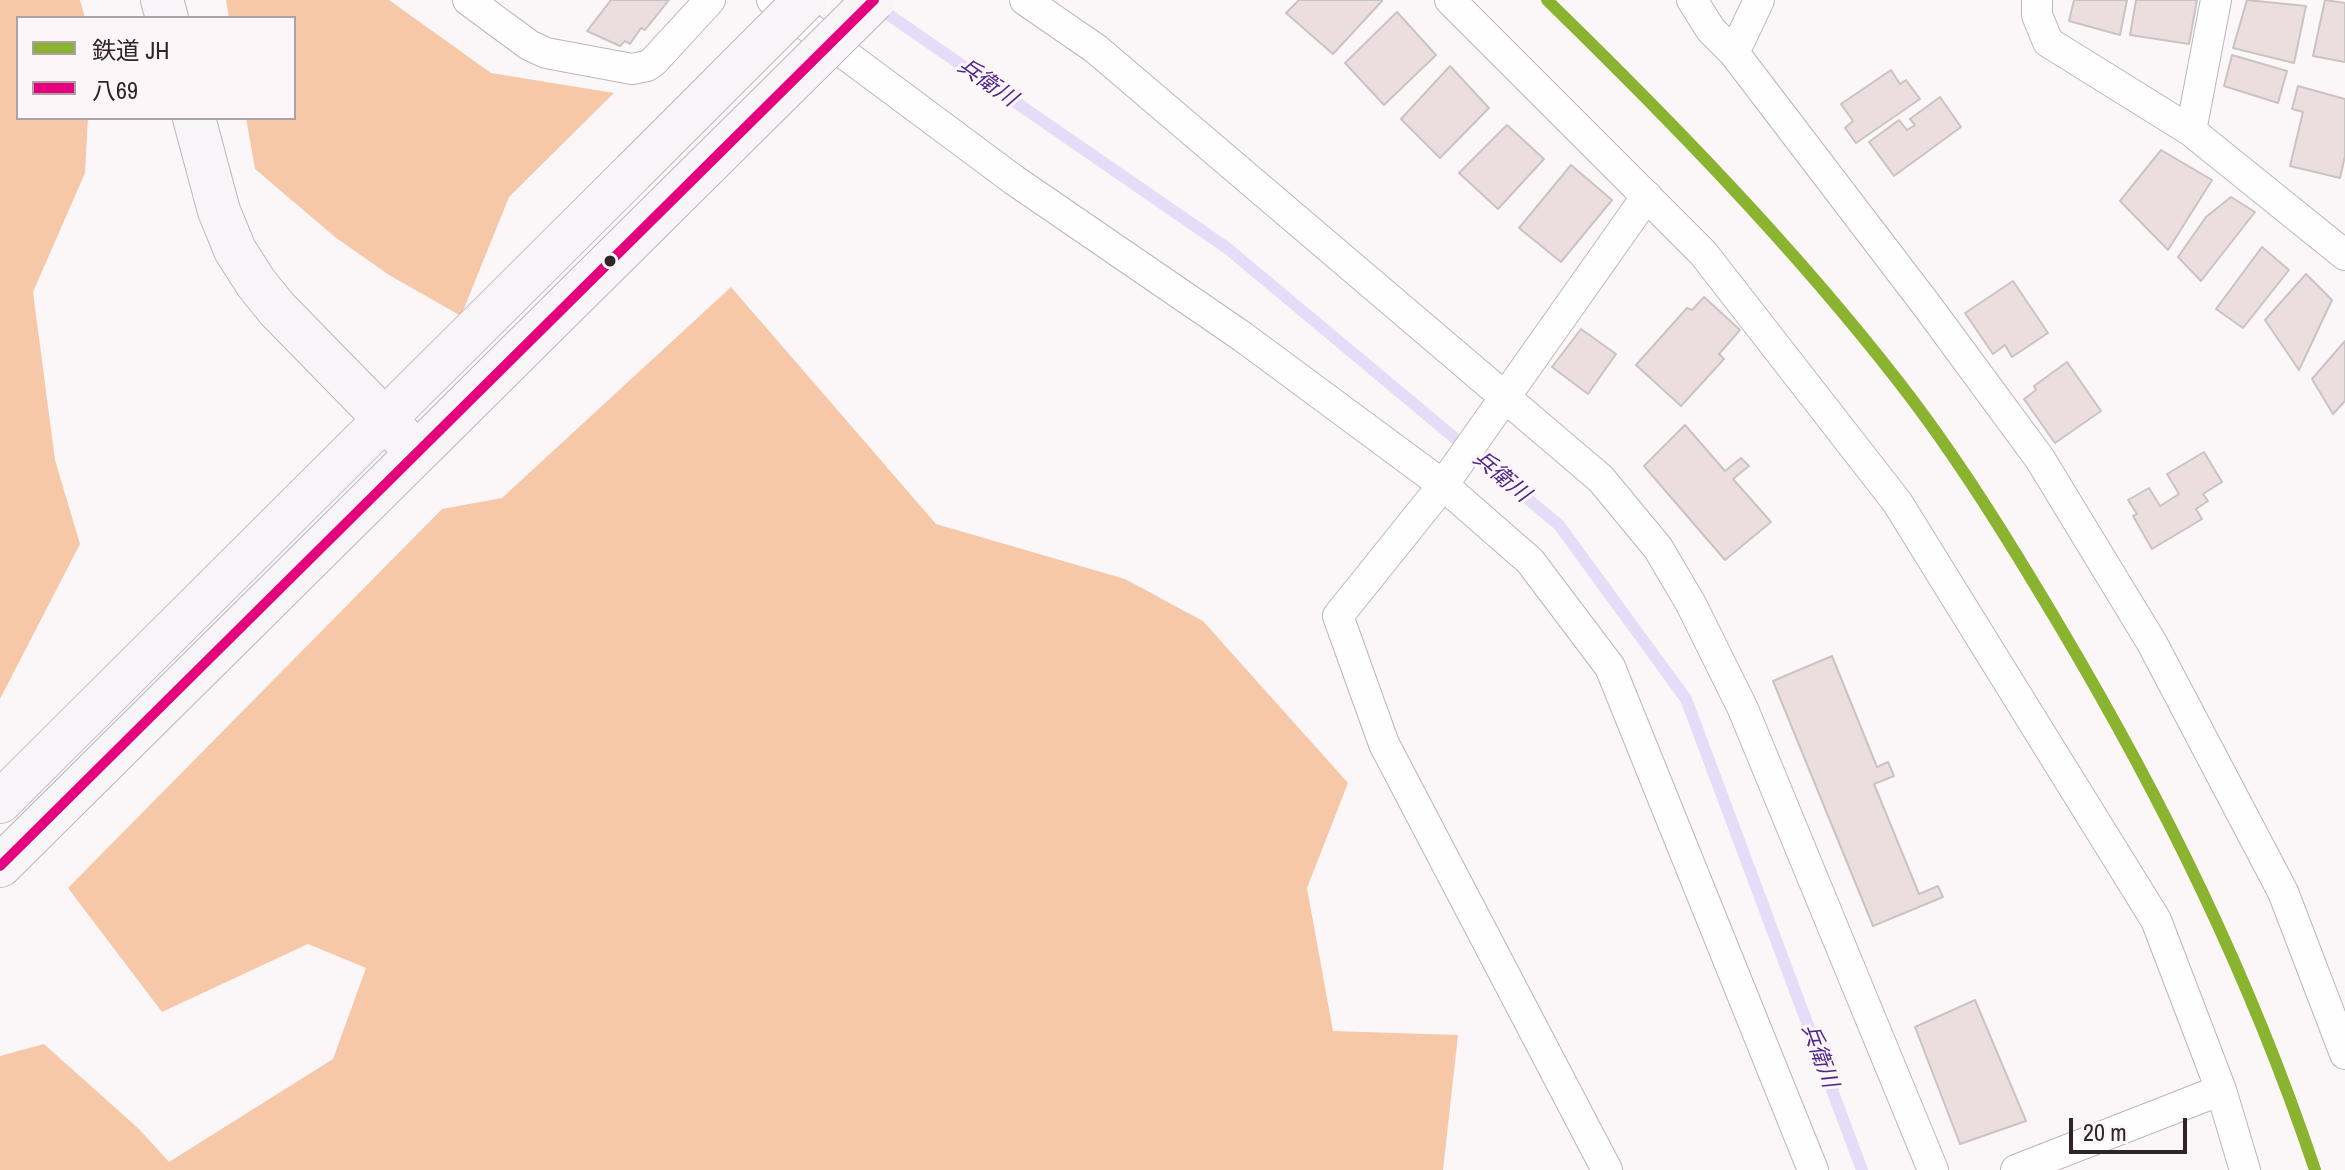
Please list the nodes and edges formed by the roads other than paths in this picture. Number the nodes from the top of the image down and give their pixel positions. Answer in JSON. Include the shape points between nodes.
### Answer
{"nodes":[{"id":1,"x":468,"y":0,"type":"edge"},
{"id":2,"x":710,"y":0,"type":"edge"},
{"id":3,"x":772,"y":0,"type":"edge"},
{"id":4,"x":805,"y":0,"type":"edge"},
{"id":5,"x":874,"y":0,"type":"edge"},
{"id":6,"x":1025,"y":0,"type":"edge"},
{"id":7,"x":1450,"y":0,"type":"edge"},
{"id":8,"x":1692,"y":0,"type":"edge"},
{"id":9,"x":1759,"y":0,"type":"edge"},
{"id":10,"x":2037,"y":0,"type":"edge"},
{"id":11,"x":2216,"y":0,"type":"edge"},
{"id":12,"x":1734,"y":53,"type":"junction"},
{"id":13,"x":195,"y":120,"type":"edge"},
{"id":14,"x":2191,"y":131,"type":"junction"},
{"id":15,"x":1647,"y":196,"type":"junction"},
{"id":16,"x":2344,"y":250,"type":"edge"},
{"id":17,"x":1506,"y":396,"type":"junction"},
{"id":18,"x":386,"y":420,"type":"junction"},
{"id":19,"x":418,"y":453,"type":"junction"},
{"id":20,"x":1448,"y":478,"type":"junction"},
{"id":21,"x":0,"y":802,"type":"edge"},
{"id":22,"x":0,"y":866,"type":"edge"},
{"id":23,"x":2345,"y":1054,"type":"edge"},
{"id":24,"x":2221,"y":1090,"type":"junction"},
{"id":25,"x":1607,"y":1170,"type":"edge"},
{"id":26,"x":1813,"y":1170,"type":"edge"},
{"id":27,"x":1933,"y":1170,"type":"edge"},
{"id":28,"x":2016,"y":1170,"type":"edge"},
{"id":29,"x":2245,"y":1170,"type":"edge"}],
"edges":[{"from":1,"to":2,"type":"street","via":[[546,53],[632,69],[654,61]]},
{"from":3,"to":20,"type":"street","via":[[1014,180]]},
{"from":4,"to":18,"type":"street","bridge":true},
{"from":5,"to":19,"type":"street","bridge":true},
{"from":6,"to":17,"type":"street","via":[[1096,49]]},
{"from":7,"to":15,"type":"street"},
{"from":8,"to":12,"type":"street"},
{"from":9,"to":12,"type":"street"},
{"from":10,"to":14,"type":"street","via":[[2048,42]]},
{"from":11,"to":14,"type":"street"},
{"from":12,"to":23,"type":"street","via":[[2040,459],[2152,643],[2283,892]]},
{"from":13,"to":18,"type":"street","via":[[235,250],[277,309]]},
{"from":14,"to":16,"type":"street"},
{"from":15,"to":17,"type":"street"},
{"from":15,"to":24,"type":"street","via":[[1703,253],[1897,502],[2156,920]]},
{"from":17,"to":20,"type":"street"},
{"from":17,"to":27,"type":"street","via":[[1601,479],[1658,548],[1691,604],[1743,709]]},
{"from":18,"to":19,"type":"street"},
{"from":18,"to":21,"type":"street"},
{"from":19,"to":22,"type":"street"},
{"from":20,"to":25,"type":"street","via":[[1338,616],[1384,744]]},
{"from":20,"to":26,"type":"street","via":[[1530,561],[1610,667]]},
{"from":24,"to":28,"type":"street"},
{"from":24,"to":29,"type":"street"}]}
